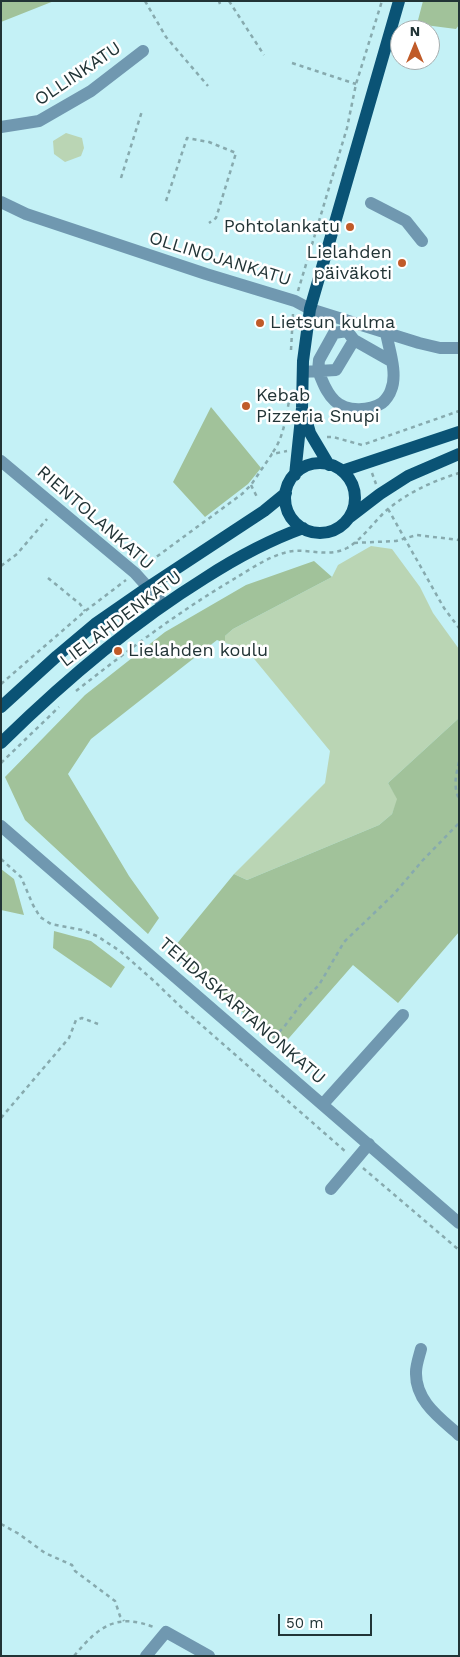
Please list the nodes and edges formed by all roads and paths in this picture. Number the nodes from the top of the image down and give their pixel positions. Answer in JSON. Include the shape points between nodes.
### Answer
{"nodes":[{"id":1,"x":145,"y":1,"type":"edge"},
{"id":2,"x":229,"y":1,"type":"edge"},
{"id":3,"x":399,"y":1,"type":"edge"},
{"id":4,"x":143,"y":51,"type":"dead end"},
{"id":5,"x":264,"y":55,"type":"dead end"},
{"id":6,"x":292,"y":63,"type":"dead end"},
{"id":7,"x":356,"y":84,"type":"dead end"},
{"id":8,"x":208,"y":86,"type":"dead end"},
{"id":9,"x":142,"y":111,"type":"dead end"},
{"id":10,"x":1,"y":127,"type":"edge"},
{"id":11,"x":121,"y":178,"type":"dead end"},
{"id":12,"x":166,"y":201,"type":"dead end"},
{"id":13,"x":1,"y":202,"type":"edge"},
{"id":14,"x":371,"y":203,"type":"dead end"},
{"id":15,"x":209,"y":223,"type":"dead end"},
{"id":16,"x":422,"y":241,"type":"dead end"},
{"id":17,"x":310,"y":309,"type":"junction"},
{"id":18,"x":350,"y":331,"type":"junction"},
{"id":19,"x":386,"y":332,"type":"junction"},
{"id":20,"x":459,"y":348,"type":"edge"},
{"id":21,"x":391,"y":361,"type":"junction"},
{"id":22,"x":318,"y":371,"type":"junction"},
{"id":23,"x":303,"y":372,"type":"junction"},
{"id":24,"x":302,"y":408,"type":"junction"},
{"id":25,"x":459,"y":411,"type":"edge"},
{"id":26,"x":459,"y":432,"type":"edge"},
{"id":27,"x":314,"y":442,"type":"junction"},
{"id":28,"x":298,"y":448,"type":"junction"},
{"id":29,"x":459,"y":454,"type":"edge"},
{"id":30,"x":1,"y":461,"type":"edge"},
{"id":31,"x":368,"y":463,"type":"junction"},
{"id":32,"x":329,"y":465,"type":"junction"},
{"id":33,"x":342,"y":471,"type":"junction"},
{"id":34,"x":459,"y":473,"type":"edge"},
{"id":35,"x":295,"y":475,"type":"junction"},
{"id":36,"x":286,"y":493,"type":"junction"},
{"id":37,"x":380,"y":494,"type":"junction"},
{"id":38,"x":388,"y":509,"type":"junction"},
{"id":39,"x":350,"y":517,"type":"junction"},
{"id":40,"x":47,"y":519,"type":"dead end"},
{"id":41,"x":303,"y":528,"type":"junction"},
{"id":42,"x":405,"y":537,"type":"junction"},
{"id":43,"x":459,"y":540,"type":"edge"},
{"id":44,"x":354,"y":543,"type":"junction"},
{"id":45,"x":1,"y":566,"type":"edge"},
{"id":46,"x":135,"y":573,"type":"junction"},
{"id":47,"x":48,"y":578,"type":"dead end"},
{"id":48,"x":147,"y":588,"type":"junction"},
{"id":49,"x":163,"y":604,"type":"junction"},
{"id":50,"x":85,"y":611,"type":"junction"},
{"id":51,"x":459,"y":628,"type":"edge"},
{"id":52,"x":1,"y":684,"type":"edge"},
{"id":53,"x":71,"y":696,"type":"dead end"},
{"id":54,"x":61,"y":705,"type":"dead end"},
{"id":55,"x":1,"y":707,"type":"edge"},
{"id":56,"x":1,"y":744,"type":"edge"},
{"id":57,"x":459,"y":762,"type":"edge"},
{"id":58,"x":1,"y":763,"type":"edge"},
{"id":59,"x":459,"y":799,"type":"edge"},
{"id":60,"x":459,"y":823,"type":"edge"},
{"id":61,"x":1,"y":826,"type":"edge"},
{"id":62,"x":1,"y":859,"type":"edge"},
{"id":63,"x":403,"y":1015,"type":"dead end"},
{"id":64,"x":98,"y":1024,"type":"dead end"},
{"id":65,"x":254,"y":1046,"type":"junction"},
{"id":66,"x":233,"y":1054,"type":"junction"},
{"id":67,"x":323,"y":1104,"type":"junction"},
{"id":68,"x":1,"y":1118,"type":"edge"},
{"id":69,"x":369,"y":1144,"type":"junction"},
{"id":70,"x":355,"y":1161,"type":"junction"},
{"id":71,"x":331,"y":1189,"type":"dead end"},
{"id":72,"x":459,"y":1223,"type":"edge"},
{"id":73,"x":459,"y":1250,"type":"edge"},
{"id":74,"x":421,"y":1350,"type":"dead end"},
{"id":75,"x":459,"y":1435,"type":"edge"},
{"id":76,"x":1,"y":1524,"type":"edge"},
{"id":77,"x":124,"y":1621,"type":"junction"},
{"id":78,"x":166,"y":1632,"type":"junction"},
{"id":79,"x":74,"y":1656,"type":"edge"},
{"id":80,"x":146,"y":1656,"type":"edge"},
{"id":81,"x":208,"y":1656,"type":"edge"}],
"edges":[{"from":1,"to":8,"type":"path","via":[[166,37]]},
{"from":2,"to":5,"type":"path"},
{"from":3,"to":17,"type":"main road"},
{"from":4,"to":10,"type":"street","name":"OLLINKATU","via":[[91,91],[39,122]]},
{"from":6,"to":7,"type":"path"},
{"from":9,"to":11,"type":"path"},
{"from":12,"to":15,"type":"path","via":[[187,138],[209,142],[236,153],[216,218]]},
{"from":13,"to":17,"type":"street","name":"OLLINOJANKATU","via":[[26,214],[295,301]]},
{"from":14,"to":16,"type":"street","via":[[406,221]]},
{"from":17,"to":18,"type":"street","name":"OLLINOJANKATU"},
{"from":17,"to":23,"type":"main road"},
{"from":18,"to":19,"type":"street","name":"OLLINOJANKATU"},
{"from":18,"to":21,"type":"street"},
{"from":18,"to":22,"type":"street","via":[[334,333],[319,360]]},
{"from":18,"to":22,"type":"street","via":[[336,370]]},
{"from":19,"to":20,"type":"street","name":"OLLINOJANKATU","via":[[440,348]]},
{"from":19,"to":21,"type":"street"},
{"from":21,"to":22,"type":"street","via":[[392,389],[383,403],[365,410],[337,403],[327,392]]},
{"from":22,"to":23,"type":"street"},
{"from":23,"to":24,"type":"main road"},
{"from":24,"to":27,"type":"main road"},
{"from":24,"to":28,"type":"main road"},
{"from":25,"to":27,"type":"path","via":[[362,445],[330,437]]},
{"from":26,"to":31,"type":"main road"},
{"from":27,"to":32,"type":"main road"},
{"from":28,"to":35,"type":"main road"},
{"from":28,"to":46,"type":"path","via":[[272,454],[242,494]]},
{"from":29,"to":37,"type":"main road","via":[[408,476]]},
{"from":30,"to":46,"type":"street","name":"RIENTOLANKATU"},
{"from":31,"to":33,"type":"main road"},
{"from":31,"to":37,"type":"path"},
{"from":32,"to":33,"type":"main road"},
{"from":32,"to":35,"type":"main road","via":[[311,465]]},
{"from":33,"to":39,"type":"main road","via":[[354,489],[355,503]]},
{"from":34,"to":38,"type":"path","via":[[423,486]]},
{"from":35,"to":36,"type":"main road"},
{"from":36,"to":41,"type":"main road","via":[[288,512]]},
{"from":36,"to":48,"type":"main road","name":"LIELAHDENKATU"},
{"from":37,"to":38,"type":"path"},
{"from":37,"to":39,"type":"main road"},
{"from":38,"to":42,"type":"path"},
{"from":38,"to":44,"type":"path"},
{"from":39,"to":41,"type":"main road","via":[[330,532],[312,532]]},
{"from":40,"to":45,"type":"path","via":[[17,554]]},
{"from":41,"to":49,"type":"main road","name":"LIELAHDENKATU","via":[[259,546]]},
{"from":42,"to":43,"type":"path","via":[[417,535]]},
{"from":42,"to":44,"type":"path","via":[[396,541]]},
{"from":42,"to":51,"type":"path","via":[[444,608]]},
{"from":44,"to":53,"type":"path","via":[[330,553],[285,552],[258,565],[157,630]]},
{"from":46,"to":48,"type":"street","name":"RIENTOLANKATU"},
{"from":46,"to":50,"type":"path"},
{"from":47,"to":50,"type":"path"},
{"from":48,"to":49,"type":"street","name":"RIENTOLANKATU"},
{"from":48,"to":55,"type":"main road","name":"LIELAHDENKATU","via":[[95,624]]},
{"from":49,"to":56,"type":"main road","name":"LIELAHDENKATU","via":[[62,686]]},
{"from":50,"to":52,"type":"path"},
{"from":54,"to":58,"type":"path"},
{"from":57,"to":59,"type":"path","via":[[455,779]]},
{"from":60,"to":65,"type":"path","via":[[394,894],[344,942],[319,985],[284,1027],[267,1041]]},
{"from":61,"to":65,"type":"street","name":"TEHDASKARTANONKATU"},
{"from":62,"to":66,"type":"path","via":[[21,877],[40,917],[51,924],[97,936],[120,951]]},
{"from":63,"to":67,"type":"street"},
{"from":64,"to":68,"type":"path","via":[[82,1018],[76,1020],[69,1038]]},
{"from":65,"to":66,"type":"path"},
{"from":65,"to":67,"type":"street","name":"TEHDASKARTANONKATU"},
{"from":66,"to":70,"type":"path"},
{"from":67,"to":69,"type":"street","name":"TEHDASKARTANONKATU"},
{"from":69,"to":70,"type":"street"},
{"from":69,"to":72,"type":"street","name":"TEHDASKARTANONKATU"},
{"from":70,"to":71,"type":"street"},
{"from":70,"to":73,"type":"path"},
{"from":74,"to":75,"type":"street","via":[[416,1372],[418,1390],[430,1409]]},
{"from":76,"to":77,"type":"path","via":[[45,1553],[72,1565],[75,1571],[115,1601]]},
{"from":77,"to":78,"type":"path","via":[[144,1623]]},
{"from":77,"to":79,"type":"path","via":[[103,1626]]},
{"from":78,"to":80,"type":"street"},
{"from":78,"to":81,"type":"street"}]}
